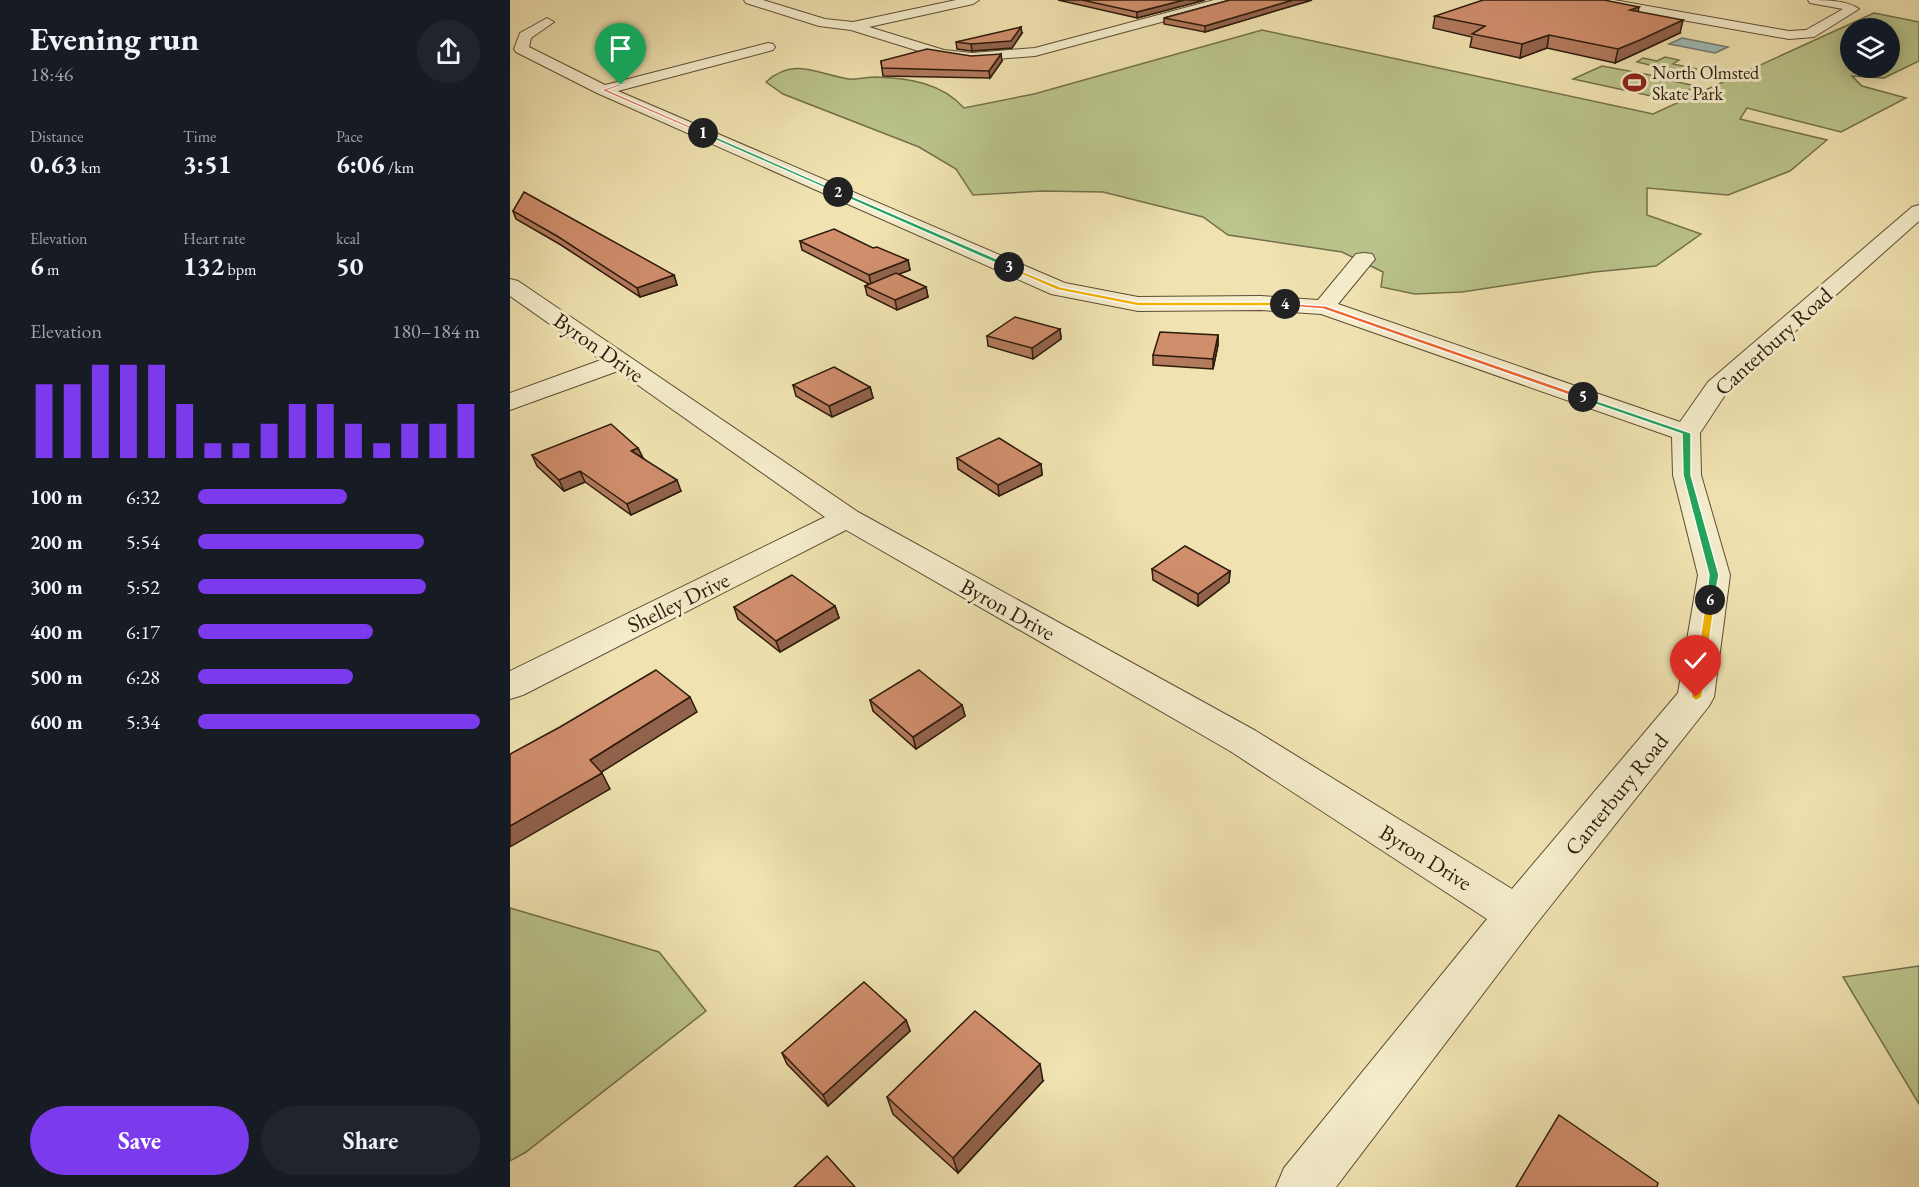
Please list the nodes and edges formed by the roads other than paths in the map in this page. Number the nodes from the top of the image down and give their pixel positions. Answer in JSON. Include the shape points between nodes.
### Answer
{"nodes":[{"id":1,"x":750,"y":0,"type":"edge"},
{"id":2,"x":973,"y":0,"type":"edge"},
{"id":3,"x":1228,"y":0,"type":"edge"},
{"id":4,"x":1593,"y":0,"type":"edge"},
{"id":5,"x":1814,"y":0,"type":"edge"},
{"id":6,"x":547,"y":22,"type":"dead end"},
{"id":7,"x":852,"y":26,"type":"junction"},
{"id":8,"x":768,"y":47,"type":"dead end"},
{"id":9,"x":603,"y":90,"type":"junction"},
{"id":10,"x":1919,"y":211,"type":"edge"},
{"id":11,"x":1364,"y":259,"type":"dead end"},
{"id":12,"x":510,"y":286,"type":"edge"},
{"id":13,"x":1324,"y":307,"type":"junction"},
{"id":14,"x":620,"y":362,"type":"junction"},
{"id":15,"x":510,"y":402,"type":"edge"},
{"id":16,"x":1686,"y":433,"type":"junction"},
{"id":17,"x":847,"y":518,"type":"junction"},
{"id":18,"x":510,"y":686,"type":"edge"},
{"id":19,"x":1517,"y":915,"type":"junction"},
{"id":20,"x":1303,"y":1187,"type":"edge"}],
"edges":[{"from":1,"to":7,"type":"street","via":[[824,22]]},
{"from":2,"to":7,"type":"street"},
{"from":3,"to":7,"type":"street","via":[[1035,52],[1006,56],[943,54]]},
{"from":4,"to":5,"type":"street","via":[[1789,35],[1809,34],[1853,9]]},
{"from":6,"to":9,"type":"street","via":[[525,36],[521,49]]},
{"from":8,"to":9,"type":"street"},
{"from":9,"to":13,"type":"street","via":[[1059,289],[1138,304]]},
{"from":10,"to":16,"type":"street","name":"Canterbury Road","via":[[1717,387]]},
{"from":11,"to":13,"type":"street"},
{"from":12,"to":14,"type":"street","name":"Byron Drive"},
{"from":13,"to":16,"type":"street"},
{"from":14,"to":15,"type":"street"},
{"from":14,"to":17,"type":"street","name":"Byron Drive"},
{"from":16,"to":19,"type":"street","name":"Canterbury Road","via":[[1687,475],[1714,575],[1696,697]]},
{"from":17,"to":18,"type":"street","name":"Shelley Drive"},
{"from":17,"to":19,"type":"street","name":"Byron Drive","via":[[1243,741]]},
{"from":19,"to":20,"type":"street","name":"Canterbury Road"}]}
